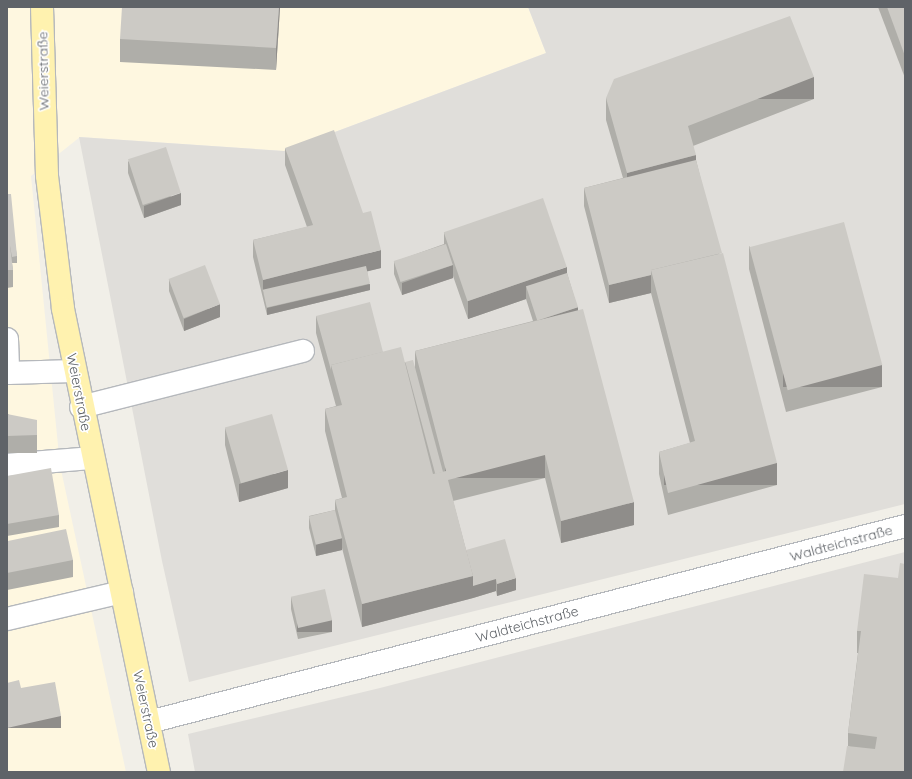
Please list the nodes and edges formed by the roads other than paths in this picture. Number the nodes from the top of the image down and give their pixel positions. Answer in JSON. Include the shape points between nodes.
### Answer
{"nodes":[{"id":1,"x":42,"y":7,"type":"edge"},
{"id":2,"x":7,"y":339,"type":"edge"},
{"id":3,"x":303,"y":350,"type":"dead end"},
{"id":4,"x":74,"y":371,"type":"junction"},
{"id":5,"x":81,"y":407,"type":"junction"},
{"id":6,"x":92,"y":458,"type":"junction"},
{"id":7,"x":7,"y":465,"type":"edge"},
{"id":8,"x":905,"y":526,"type":"edge"},
{"id":9,"x":122,"y":592,"type":"junction"},
{"id":10,"x":7,"y":619,"type":"edge"},
{"id":11,"x":149,"y":722,"type":"junction"},
{"id":12,"x":159,"y":772,"type":"edge"}],
"edges":[{"from":1,"to":4,"type":"main road","name":"Weierstraße","via":[[47,176],[63,310]]},
{"from":2,"to":4,"type":"street","via":[[8,373]]},
{"from":3,"to":5,"type":"street"},
{"from":4,"to":5,"type":"main road","name":"Weierstraße"},
{"from":5,"to":6,"type":"main road","name":"Weierstraße"},
{"from":6,"to":7,"type":"street"},
{"from":6,"to":9,"type":"main road","name":"Weierstraße"},
{"from":8,"to":11,"type":"street","name":"Waldteichstraße"},
{"from":9,"to":10,"type":"street"},
{"from":9,"to":11,"type":"main road","name":"Weierstraße"},
{"from":11,"to":12,"type":"main road","name":"Weierstraße"}]}
